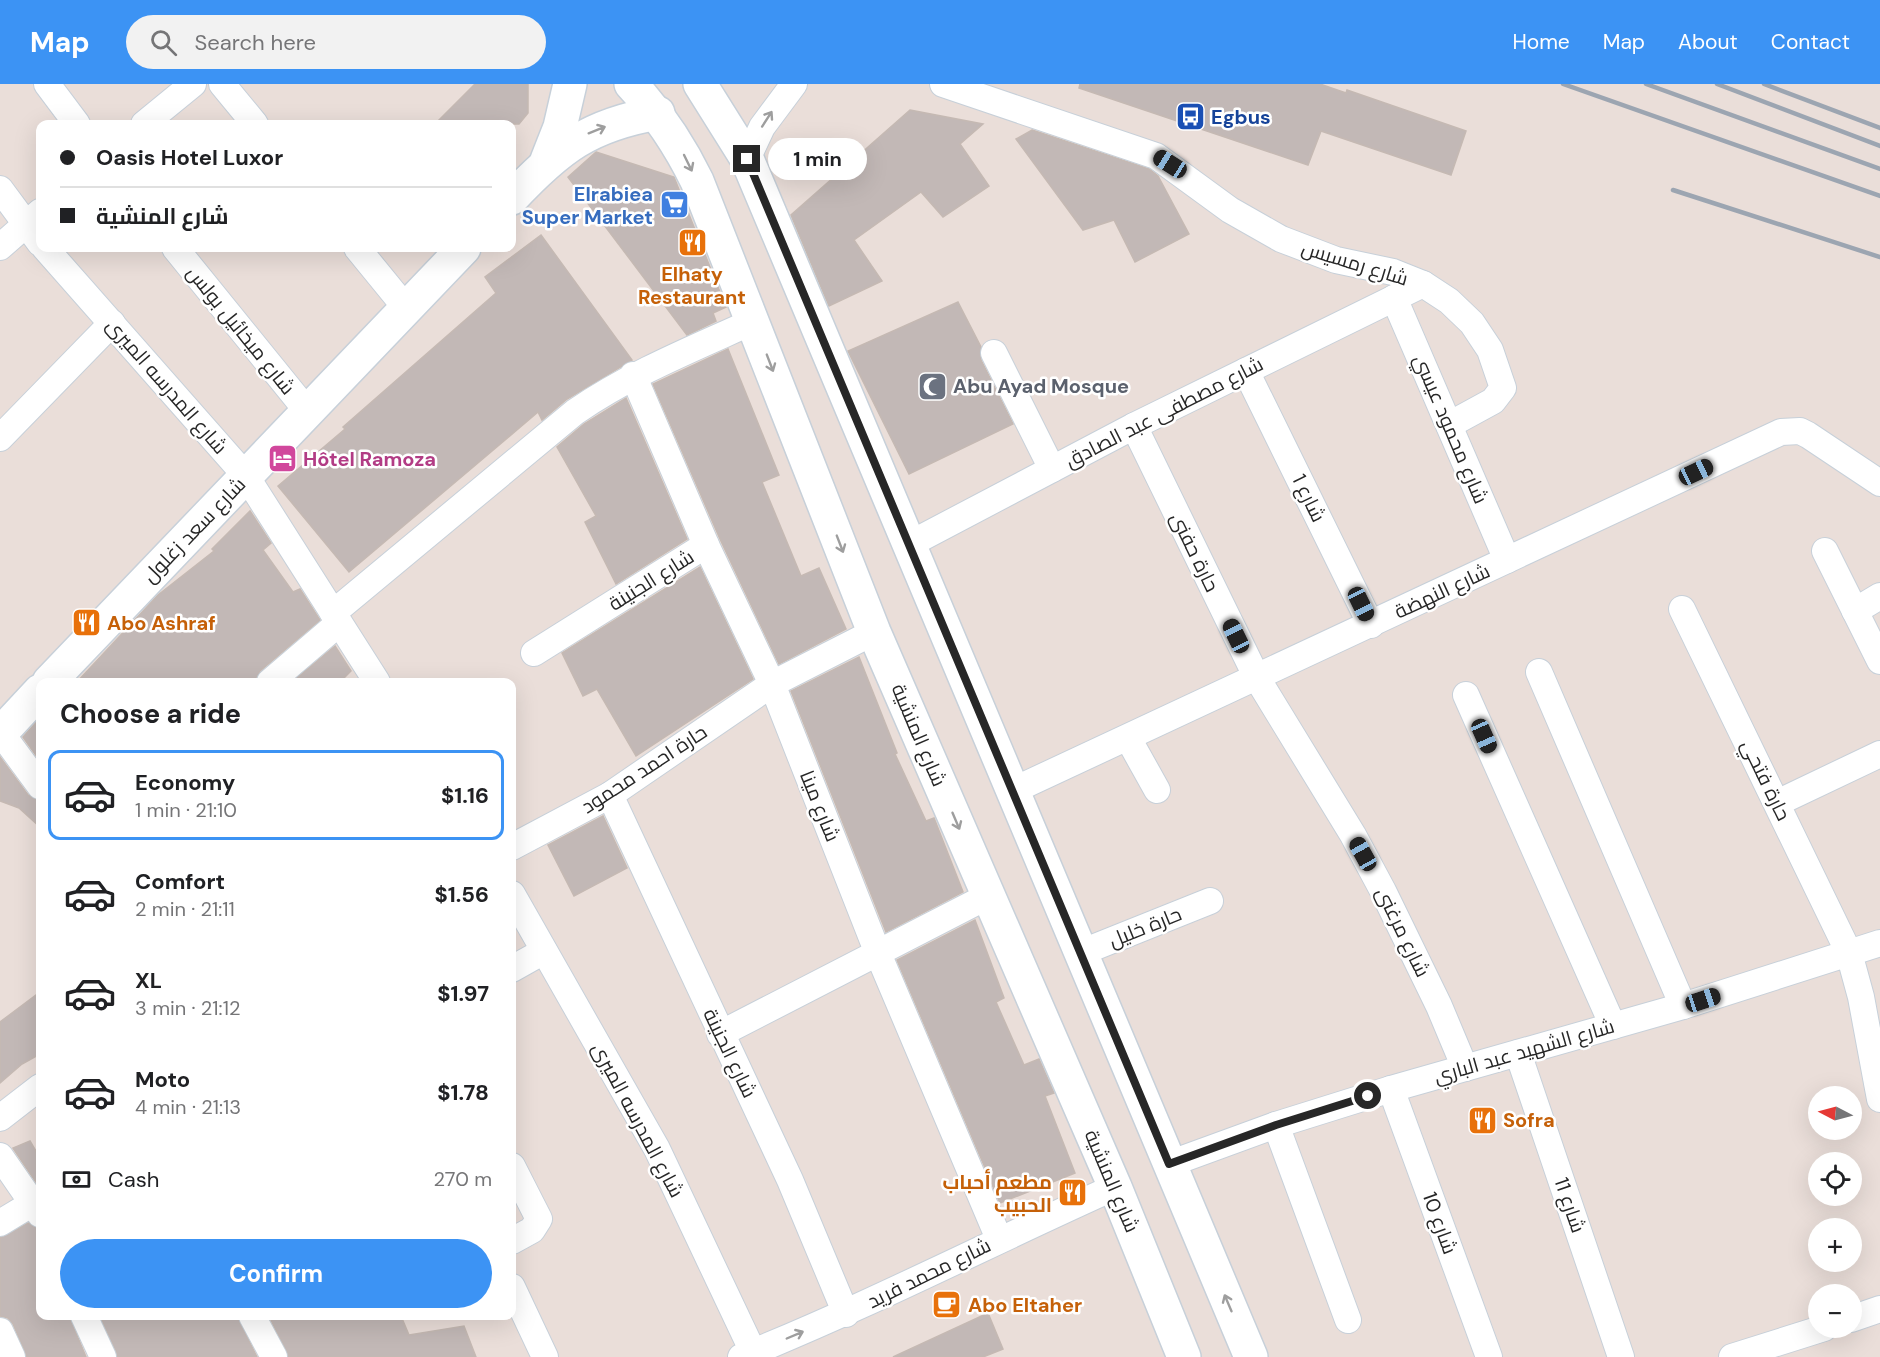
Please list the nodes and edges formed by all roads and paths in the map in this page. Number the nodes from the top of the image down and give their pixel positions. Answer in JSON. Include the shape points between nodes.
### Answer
{"nodes":[{"id":1,"x":47,"y":84,"type":"edge"},
{"id":2,"x":193,"y":84,"type":"edge"},
{"id":3,"x":222,"y":84,"type":"edge"},
{"id":4,"x":570,"y":84,"type":"edge"},
{"id":5,"x":631,"y":84,"type":"edge"},
{"id":6,"x":700,"y":84,"type":"edge"},
{"id":7,"x":794,"y":84,"type":"edge"},
{"id":8,"x":943,"y":84,"type":"edge"},
{"id":9,"x":658,"y":113,"type":"junction"},
{"id":10,"x":74,"y":120,"type":"edge"},
{"id":11,"x":149,"y":120,"type":"edge"},
{"id":12,"x":252,"y":120,"type":"edge"},
{"id":13,"x":747,"y":159,"type":"junction"},
{"id":14,"x":547,"y":160,"type":"junction"},
{"id":15,"x":0,"y":189,"type":"edge"},
{"id":16,"x":516,"y":194,"type":"edge"},
{"id":17,"x":35,"y":226,"type":"edge"},
{"id":18,"x":0,"y":247,"type":"edge"},
{"id":19,"x":49,"y":252,"type":"edge"},
{"id":20,"x":178,"y":252,"type":"edge"},
{"id":21,"x":360,"y":252,"type":"edge"},
{"id":22,"x":460,"y":252,"type":"edge"},
{"id":23,"x":1422,"y":284,"type":"junction"},
{"id":24,"x":1394,"y":298,"type":"junction"},
{"id":25,"x":406,"y":308,"type":"junction"},
{"id":26,"x":753,"y":321,"type":"junction"},
{"id":27,"x":112,"y":323,"type":"junction"},
{"id":28,"x":994,"y":353,"type":"dead end"},
{"id":29,"x":1246,"y":371,"type":"junction"},
{"id":30,"x":633,"y":375,"type":"junction"},
{"id":31,"x":308,"y":412,"type":"junction"},
{"id":32,"x":1449,"y":425,"type":"junction"},
{"id":33,"x":1134,"y":426,"type":"junction"},
{"id":34,"x":0,"y":438,"type":"edge"},
{"id":35,"x":1052,"y":469,"type":"junction"},
{"id":36,"x":246,"y":476,"type":"junction"},
{"id":37,"x":1880,"y":483,"type":"edge"},
{"id":38,"x":706,"y":545,"type":"junction"},
{"id":39,"x":908,"y":545,"type":"junction"},
{"id":40,"x":1825,"y":551,"type":"dead end"},
{"id":41,"x":1507,"y":560,"type":"junction"},
{"id":42,"x":1880,"y":596,"type":"edge"},
{"id":43,"x":1682,"y":609,"type":"dead end"},
{"id":44,"x":1855,"y":611,"type":"junction"},
{"id":45,"x":336,"y":618,"type":"junction"},
{"id":46,"x":1371,"y":625,"type":"junction"},
{"id":47,"x":874,"y":632,"type":"junction"},
{"id":48,"x":534,"y":653,"type":"dead end"},
{"id":49,"x":1880,"y":661,"type":"edge"},
{"id":50,"x":1539,"y":672,"type":"dead end"},
{"id":51,"x":53,"y":678,"type":"edge"},
{"id":52,"x":274,"y":678,"type":"edge"},
{"id":53,"x":374,"y":678,"type":"edge"},
{"id":54,"x":1257,"y":678,"type":"junction"},
{"id":55,"x":772,"y":684,"type":"junction"},
{"id":56,"x":36,"y":695,"type":"edge"},
{"id":57,"x":1466,"y":695,"type":"dead end"},
{"id":58,"x":1,"y":733,"type":"edge"},
{"id":59,"x":1128,"y":738,"type":"junction"},
{"id":60,"x":1880,"y":754,"type":"edge"},
{"id":61,"x":36,"y":781,"type":"edge"},
{"id":62,"x":1157,"y":790,"type":"dead end"},
{"id":63,"x":1012,"y":792,"type":"junction"},
{"id":64,"x":610,"y":795,"type":"junction"},
{"id":65,"x":1777,"y":803,"type":"junction"},
{"id":66,"x":516,"y":845,"type":"edge"},
{"id":67,"x":988,"y":896,"type":"junction"},
{"id":68,"x":516,"y":901,"type":"edge"},
{"id":69,"x":1210,"y":901,"type":"dead end"},
{"id":70,"x":1880,"y":943,"type":"edge"},
{"id":71,"x":544,"y":951,"type":"junction"},
{"id":72,"x":877,"y":951,"type":"junction"},
{"id":73,"x":1080,"y":952,"type":"junction"},
{"id":74,"x":1849,"y":953,"type":"junction"},
{"id":75,"x":516,"y":967,"type":"edge"},
{"id":76,"x":1683,"y":1006,"type":"junction"},
{"id":77,"x":1613,"y":1026,"type":"junction"},
{"id":78,"x":720,"y":1034,"type":"junction"},
{"id":79,"x":1518,"y":1053,"type":"junction"},
{"id":80,"x":1464,"y":1068,"type":"junction"},
{"id":81,"x":1391,"y":1089,"type":"junction"},
{"id":82,"x":36,"y":1090,"type":"edge"},
{"id":83,"x":1880,"y":1099,"type":"edge"},
{"id":84,"x":0,"y":1118,"type":"edge"},
{"id":85,"x":1276,"y":1125,"type":"junction"},
{"id":86,"x":0,"y":1156,"type":"edge"},
{"id":87,"x":1169,"y":1164,"type":"junction"},
{"id":88,"x":516,"y":1174,"type":"edge"},
{"id":89,"x":1115,"y":1187,"type":"junction"},
{"id":90,"x":36,"y":1208,"type":"edge"},
{"id":91,"x":36,"y":1209,"type":"edge"},
{"id":92,"x":0,"y":1223,"type":"edge"},
{"id":93,"x":516,"y":1239,"type":"edge"},
{"id":94,"x":999,"y":1239,"type":"junction"},
{"id":95,"x":516,"y":1295,"type":"edge"},
{"id":96,"x":1880,"y":1309,"type":"edge"},
{"id":97,"x":846,"y":1314,"type":"junction"},
{"id":98,"x":1862,"y":1315,"type":"edge"},
{"id":99,"x":86,"y":1320,"type":"edge"},
{"id":100,"x":254,"y":1320,"type":"edge"},
{"id":101,"x":1348,"y":1320,"type":"dead end"},
{"id":102,"x":0,"y":1331,"type":"edge"},
{"id":103,"x":1808,"y":1333,"type":"edge"},
{"id":104,"x":747,"y":1355,"type":"edge"},
{"id":105,"x":12,"y":1357,"type":"edge"},
{"id":106,"x":103,"y":1357,"type":"edge"},
{"id":107,"x":274,"y":1357,"type":"edge"},
{"id":108,"x":545,"y":1357,"type":"edge"},
{"id":109,"x":1184,"y":1357,"type":"edge"},
{"id":110,"x":1251,"y":1357,"type":"edge"},
{"id":111,"x":1489,"y":1357,"type":"edge"},
{"id":112,"x":1621,"y":1357,"type":"edge"},
{"id":113,"x":1732,"y":1357,"type":"edge"}],
"edges":[{"from":1,"to":10,"type":"street"},
{"from":2,"to":11,"type":"street"},
{"from":3,"to":12,"type":"street"},
{"from":4,"to":14,"type":"main road"},
{"from":5,"to":9,"type":"main road"},
{"from":6,"to":13,"type":"main road"},
{"from":13,"to":7,"type":"street","one_way":true,"via":[[762,127]]},
{"from":8,"to":23,"type":"street","name":"شارع رمسيس","via":[[1156,156],[1230,210],[1281,239],[1336,260],[1393,272]]},
{"from":14,"to":9,"type":"main road","one_way":true,"via":[[583,135],[624,119]]},
{"from":9,"to":26,"type":"main road","name":"شارع المنشية","one_way":true,"via":[[697,181]]},
{"from":13,"to":39,"type":"main road"},
{"from":14,"to":16,"type":"main road"},
{"from":15,"to":17,"type":"street"},
{"from":17,"to":18,"type":"street"},
{"from":19,"to":27,"type":"street","name":"شارع المدرسه الميرى"},
{"from":20,"to":31,"type":"street","name":"شارع ميخائيل بولس"},
{"from":21,"to":25,"type":"street"},
{"from":22,"to":25,"type":"main road","name":"شارع سعد زغلول"},
{"from":23,"to":24,"type":"street","name":"شارع مصطفى عبد الصادق"},
{"from":23,"to":32,"type":"street","name":"شارع رمسيس","via":[[1449,301],[1472,323],[1490,350],[1502,380],[1500,395]]},
{"from":24,"to":29,"type":"street","name":"شارع مصطفى عبد الصادق"},
{"from":24,"to":32,"type":"street","name":"شارع محمود عيسي"},
{"from":25,"to":31,"type":"main road","name":"شارع سعد زغلول"},
{"from":26,"to":30,"type":"street"},
{"from":26,"to":47,"type":"main road","name":"شارع المنشية","one_way":true},
{"from":27,"to":34,"type":"street"},
{"from":27,"to":36,"type":"street","name":"شارع المدرسه الميرى"},
{"from":28,"to":35,"type":"street"},
{"from":29,"to":33,"type":"street","name":"شارع مصطفى عبد الصادق"},
{"from":29,"to":46,"type":"street","name":"شارع 1"},
{"from":30,"to":38,"type":"street","name":"شارع مينا"},
{"from":30,"to":45,"type":"street","via":[[575,412]]},
{"from":31,"to":36,"type":"main road","name":"شارع سعد زغلول"},
{"from":32,"to":41,"type":"street","name":"شارع محمود عيسي"},
{"from":33,"to":35,"type":"street","name":"شارع مصطفى عبد الصادق"},
{"from":33,"to":54,"type":"street","name":"حارة حفنى"},
{"from":35,"to":39,"type":"street","name":"شارع مصطفى عبد الصادق"},
{"from":36,"to":45,"type":"street","name":"شارع المدرسه الميرى"},
{"from":36,"to":51,"type":"main road","name":"شارع سعد زغلول"},
{"from":37,"to":41,"type":"street","name":"شارع النهضة","via":[[1808,435],[1800,431],[1780,432]]},
{"from":38,"to":48,"type":"street","name":"شارع الجنينة"},
{"from":38,"to":55,"type":"street","name":"شارع مينا"},
{"from":39,"to":63,"type":"main road"},
{"from":40,"to":44,"type":"street"},
{"from":41,"to":46,"type":"street","name":"شارع النهضة"},
{"from":42,"to":44,"type":"street"},
{"from":43,"to":65,"type":"street","name":"حارة فتحي"},
{"from":44,"to":49,"type":"street"},
{"from":45,"to":52,"type":"street"},
{"from":45,"to":53,"type":"street","name":"شارع المدرسه الميرى"},
{"from":46,"to":54,"type":"street","name":"شارع النهضة"},
{"from":47,"to":55,"type":"street","name":"حارة احمد محمود"},
{"from":47,"to":67,"type":"main road","name":"شارع المنشية","one_way":true},
{"from":50,"to":76,"type":"street"},
{"from":54,"to":59,"type":"street","name":"شارع النهضة"},
{"from":54,"to":80,"type":"street","name":"شارع مرغنى","via":[[1383,891],[1439,1006]]},
{"from":55,"to":64,"type":"street","name":"حارة احمد محمود"},
{"from":55,"to":72,"type":"street","name":"شارع مينا"},
{"from":56,"to":58,"type":"main road"},
{"from":57,"to":77,"type":"street"},
{"from":58,"to":61,"type":"street"},
{"from":59,"to":62,"type":"street"},
{"from":59,"to":63,"type":"street","name":"شارع النهضة"},
{"from":60,"to":65,"type":"street"},
{"from":63,"to":73,"type":"main road"},
{"from":64,"to":66,"type":"street","name":"حارة احمد محمود"},
{"from":64,"to":78,"type":"street","name":"شارع الجنينة"},
{"from":65,"to":74,"type":"street","name":"حارة فتحي"},
{"from":67,"to":72,"type":"street"},
{"from":67,"to":89,"type":"main road","name":"شارع المنشية"},
{"from":68,"to":71,"type":"street","name":"شارع المدرسه الميرى"},
{"from":69,"to":73,"type":"street","name":"حارة خليل"},
{"from":70,"to":74,"type":"street","name":"شارع الشهيد عبد الباري"},
{"from":71,"to":75,"type":"street"},
{"from":71,"to":104,"type":"street","name":"شارع المدرسه الميرى","via":[[657,1149]]},
{"from":72,"to":78,"type":"street"},
{"from":72,"to":94,"type":"street","name":"شارع مينا"},
{"from":73,"to":87,"type":"main road"},
{"from":74,"to":76,"type":"street","name":"شارع الشهيد عبد الباري"},
{"from":74,"to":83,"type":"street","name":"حارة فتحي"},
{"from":76,"to":77,"type":"street","name":"شارع الشهيد عبد الباري"},
{"from":77,"to":79,"type":"street","name":"شارع الشهيد عبد الباري"},
{"from":78,"to":97,"type":"street","name":"شارع الجنينة","via":[[790,1180]]},
{"from":79,"to":80,"type":"street","name":"شارع الشهيد عبد الباري"},
{"from":79,"to":112,"type":"street","name":"شارع 11"},
{"from":80,"to":81,"type":"street","name":"شارع الشهيد عبد الباري"},
{"from":81,"to":85,"type":"street","name":"شارع الشهيد عبد الباري"},
{"from":81,"to":111,"type":"street","name":"شارع 10"},
{"from":82,"to":84,"type":"street"},
{"from":85,"to":87,"type":"street","name":"شارع الشهيد عبد الباري"},
{"from":85,"to":101,"type":"street"},
{"from":86,"to":90,"type":"street"},
{"from":110,"to":87,"type":"main road","one_way":true},
{"from":88,"to":93,"type":"street","via":[[539,1219],[532,1230]]},
{"from":89,"to":94,"type":"street","name":"شارع محمد فريد"},
{"from":89,"to":109,"type":"main road","name":"شارع المنشية"},
{"from":91,"to":92,"type":"street"},
{"from":94,"to":97,"type":"street","name":"شارع محمد فريد"},
{"from":95,"to":108,"type":"street"},
{"from":96,"to":98,"type":"street"},
{"from":104,"to":97,"type":"street","name":"شارع محمد فريد","one_way":true},
{"from":99,"to":106,"type":"street"},
{"from":100,"to":107,"type":"street"},
{"from":102,"to":105,"type":"street"},
{"from":103,"to":113,"type":"street"}]}
